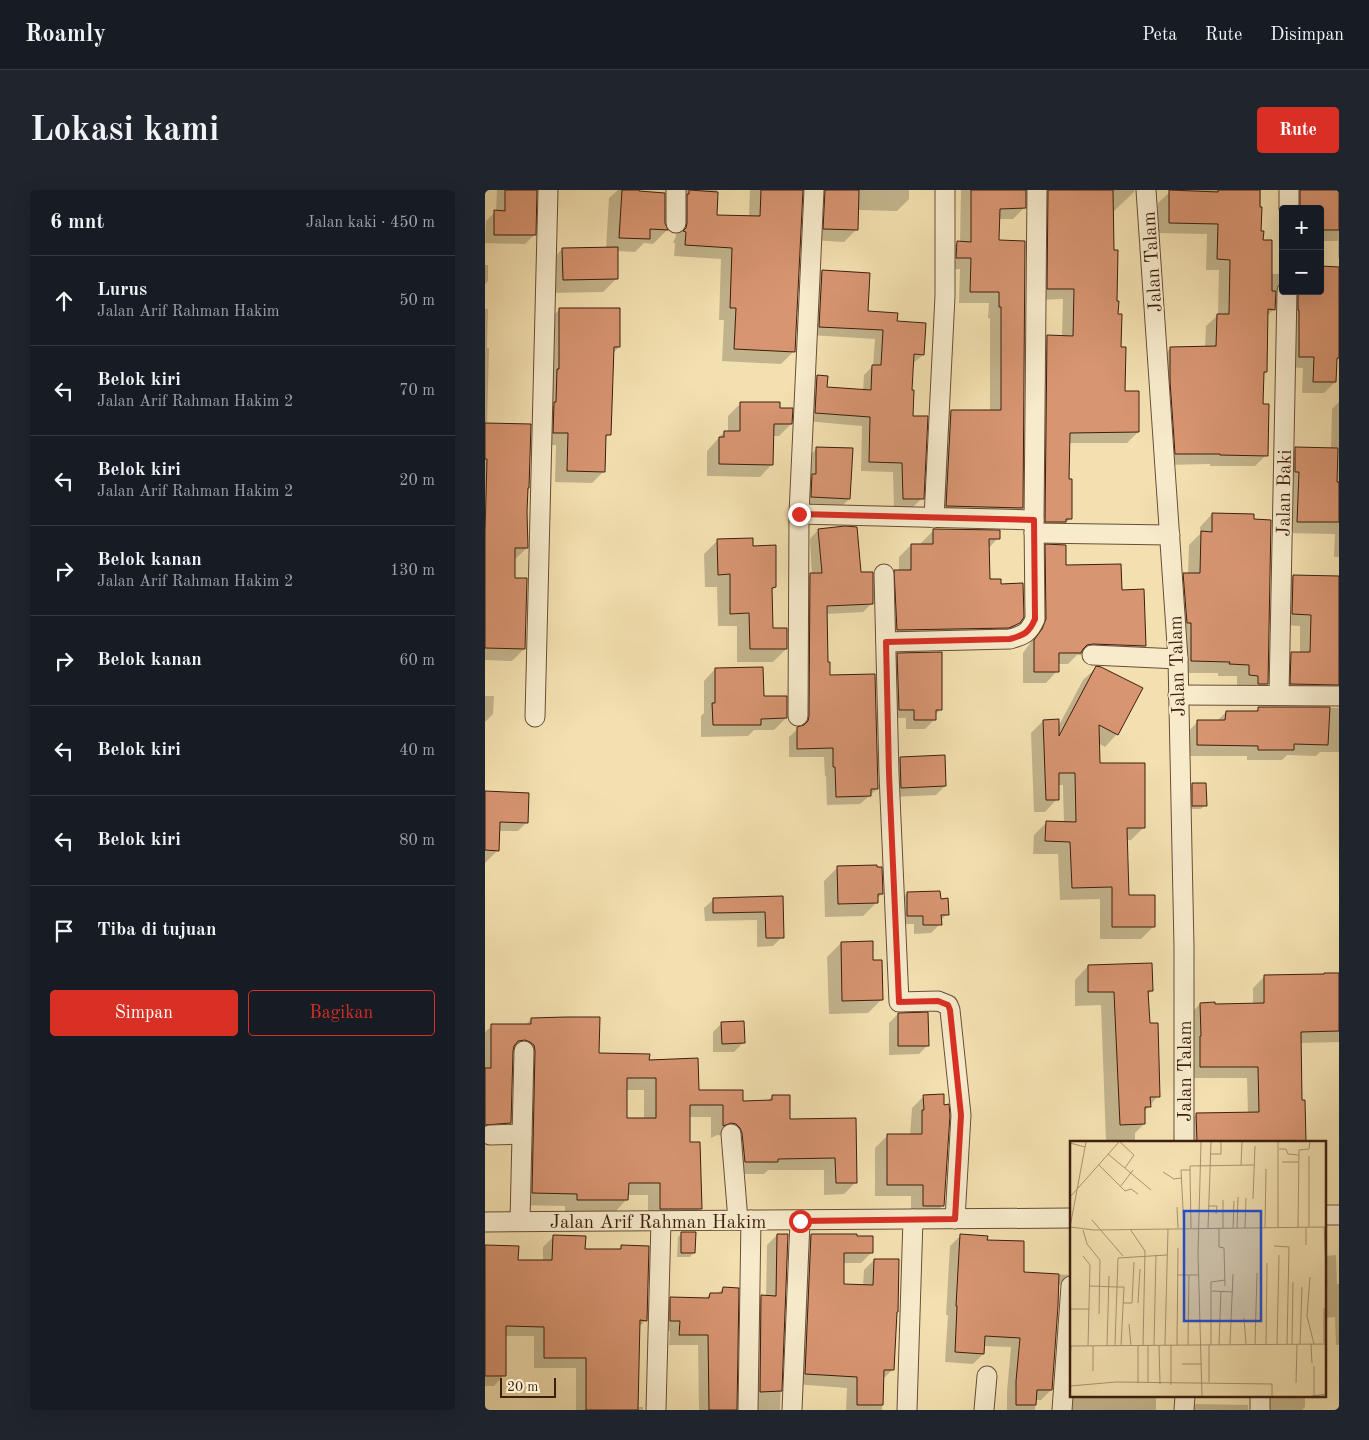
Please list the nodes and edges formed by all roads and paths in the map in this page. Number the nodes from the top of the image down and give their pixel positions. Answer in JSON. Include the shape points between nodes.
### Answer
{"nodes":[{"id":1,"x":548,"y":190,"type":"edge"},
{"id":2,"x":676,"y":190,"type":"edge"},
{"id":3,"x":815,"y":190,"type":"edge"},
{"id":4,"x":945,"y":190,"type":"edge"},
{"id":5,"x":1037,"y":190,"type":"edge"},
{"id":6,"x":1146,"y":190,"type":"edge"},
{"id":7,"x":1289,"y":190,"type":"edge"},
{"id":8,"x":1289,"y":205,"type":"edge"},
{"id":9,"x":676,"y":223,"type":"dead end"},
{"id":10,"x":1287,"y":295,"type":"edge"},
{"id":11,"x":799,"y":514,"type":"junction"},
{"id":12,"x":935,"y":518,"type":"junction"},
{"id":13,"x":1034,"y":526,"type":"junction"},
{"id":14,"x":1170,"y":535,"type":"junction"},
{"id":15,"x":884,"y":574,"type":"dead end"},
{"id":16,"x":886,"y":642,"type":"junction"},
{"id":17,"x":1092,"y":655,"type":"dead end"},
{"id":18,"x":1178,"y":659,"type":"junction"},
{"id":19,"x":1279,"y":694,"type":"junction"},
{"id":20,"x":1178,"y":695,"type":"junction"},
{"id":21,"x":1339,"y":696,"type":"edge"},
{"id":22,"x":797,"y":716,"type":"dead end"},
{"id":23,"x":535,"y":717,"type":"dead end"},
{"id":24,"x":524,"y":1051,"type":"dead end"},
{"id":25,"x":522,"y":1134,"type":"junction"},
{"id":26,"x":731,"y":1134,"type":"dead end"},
{"id":27,"x":490,"y":1135,"type":"dead end"},
{"id":28,"x":1184,"y":1141,"type":"edge"},
{"id":29,"x":1070,"y":1218,"type":"edge"},
{"id":30,"x":913,"y":1219,"type":"junction"},
{"id":31,"x":955,"y":1219,"type":"junction"},
{"id":32,"x":745,"y":1220,"type":"junction"},
{"id":33,"x":520,"y":1221,"type":"junction"},
{"id":34,"x":661,"y":1221,"type":"junction"},
{"id":35,"x":800,"y":1221,"type":"junction"},
{"id":36,"x":485,"y":1222,"type":"edge"},
{"id":37,"x":1070,"y":1302,"type":"edge"},
{"id":38,"x":987,"y":1376,"type":"dead end"},
{"id":39,"x":656,"y":1410,"type":"edge"},
{"id":40,"x":748,"y":1410,"type":"edge"},
{"id":41,"x":792,"y":1410,"type":"edge"},
{"id":42,"x":907,"y":1410,"type":"edge"},
{"id":43,"x":984,"y":1410,"type":"edge"},
{"id":44,"x":1063,"y":1410,"type":"edge"}],
"edges":[{"from":1,"to":23,"type":"street"},
{"from":2,"to":9,"type":"street"},
{"from":3,"to":11,"type":"street"},
{"from":4,"to":12,"type":"street","via":[[945,296]]},
{"from":5,"to":13,"type":"street"},
{"from":6,"to":14,"type":"street","name":"Jalan Talam"},
{"from":7,"to":8,"type":"street"},
{"from":10,"to":19,"type":"street","name":"Jalan Baki"},
{"from":11,"to":12,"type":"street"},
{"from":11,"to":22,"type":"street"},
{"from":12,"to":13,"type":"street"},
{"from":13,"to":14,"type":"street"},
{"from":13,"to":16,"type":"street","via":[[1035,619],[1024,635],[1010,639]]},
{"from":14,"to":18,"type":"street","name":"Jalan Talam"},
{"from":15,"to":16,"type":"street"},
{"from":16,"to":31,"type":"street","via":[[899,1002],[938,1001],[948,1005],[950,1010],[961,1115]]},
{"from":17,"to":18,"type":"street"},
{"from":18,"to":20,"type":"street","name":"Jalan Talam"},
{"from":19,"to":20,"type":"street"},
{"from":19,"to":21,"type":"street"},
{"from":20,"to":28,"type":"street","name":"Jalan Talam","via":[[1184,947]]},
{"from":24,"to":25,"type":"street"},
{"from":25,"to":27,"type":"street"},
{"from":25,"to":33,"type":"street"},
{"from":26,"to":32,"type":"street"},
{"from":29,"to":31,"type":"street","name":"Jalan Arif Rahman Hakim"},
{"from":30,"to":31,"type":"street","name":"Jalan Arif Rahman Hakim"},
{"from":30,"to":35,"type":"street","name":"Jalan Arif Rahman Hakim"},
{"from":30,"to":42,"type":"street"},
{"from":32,"to":34,"type":"street","name":"Jalan Arif Rahman Hakim"},
{"from":32,"to":35,"type":"street","name":"Jalan Arif Rahman Hakim"},
{"from":32,"to":40,"type":"street"},
{"from":33,"to":34,"type":"street","name":"Jalan Arif Rahman Hakim"},
{"from":33,"to":36,"type":"street","name":"Jalan Arif Rahman Hakim"},
{"from":34,"to":39,"type":"street"},
{"from":35,"to":41,"type":"street"},
{"from":37,"to":44,"type":"street"},
{"from":38,"to":43,"type":"street"}]}
